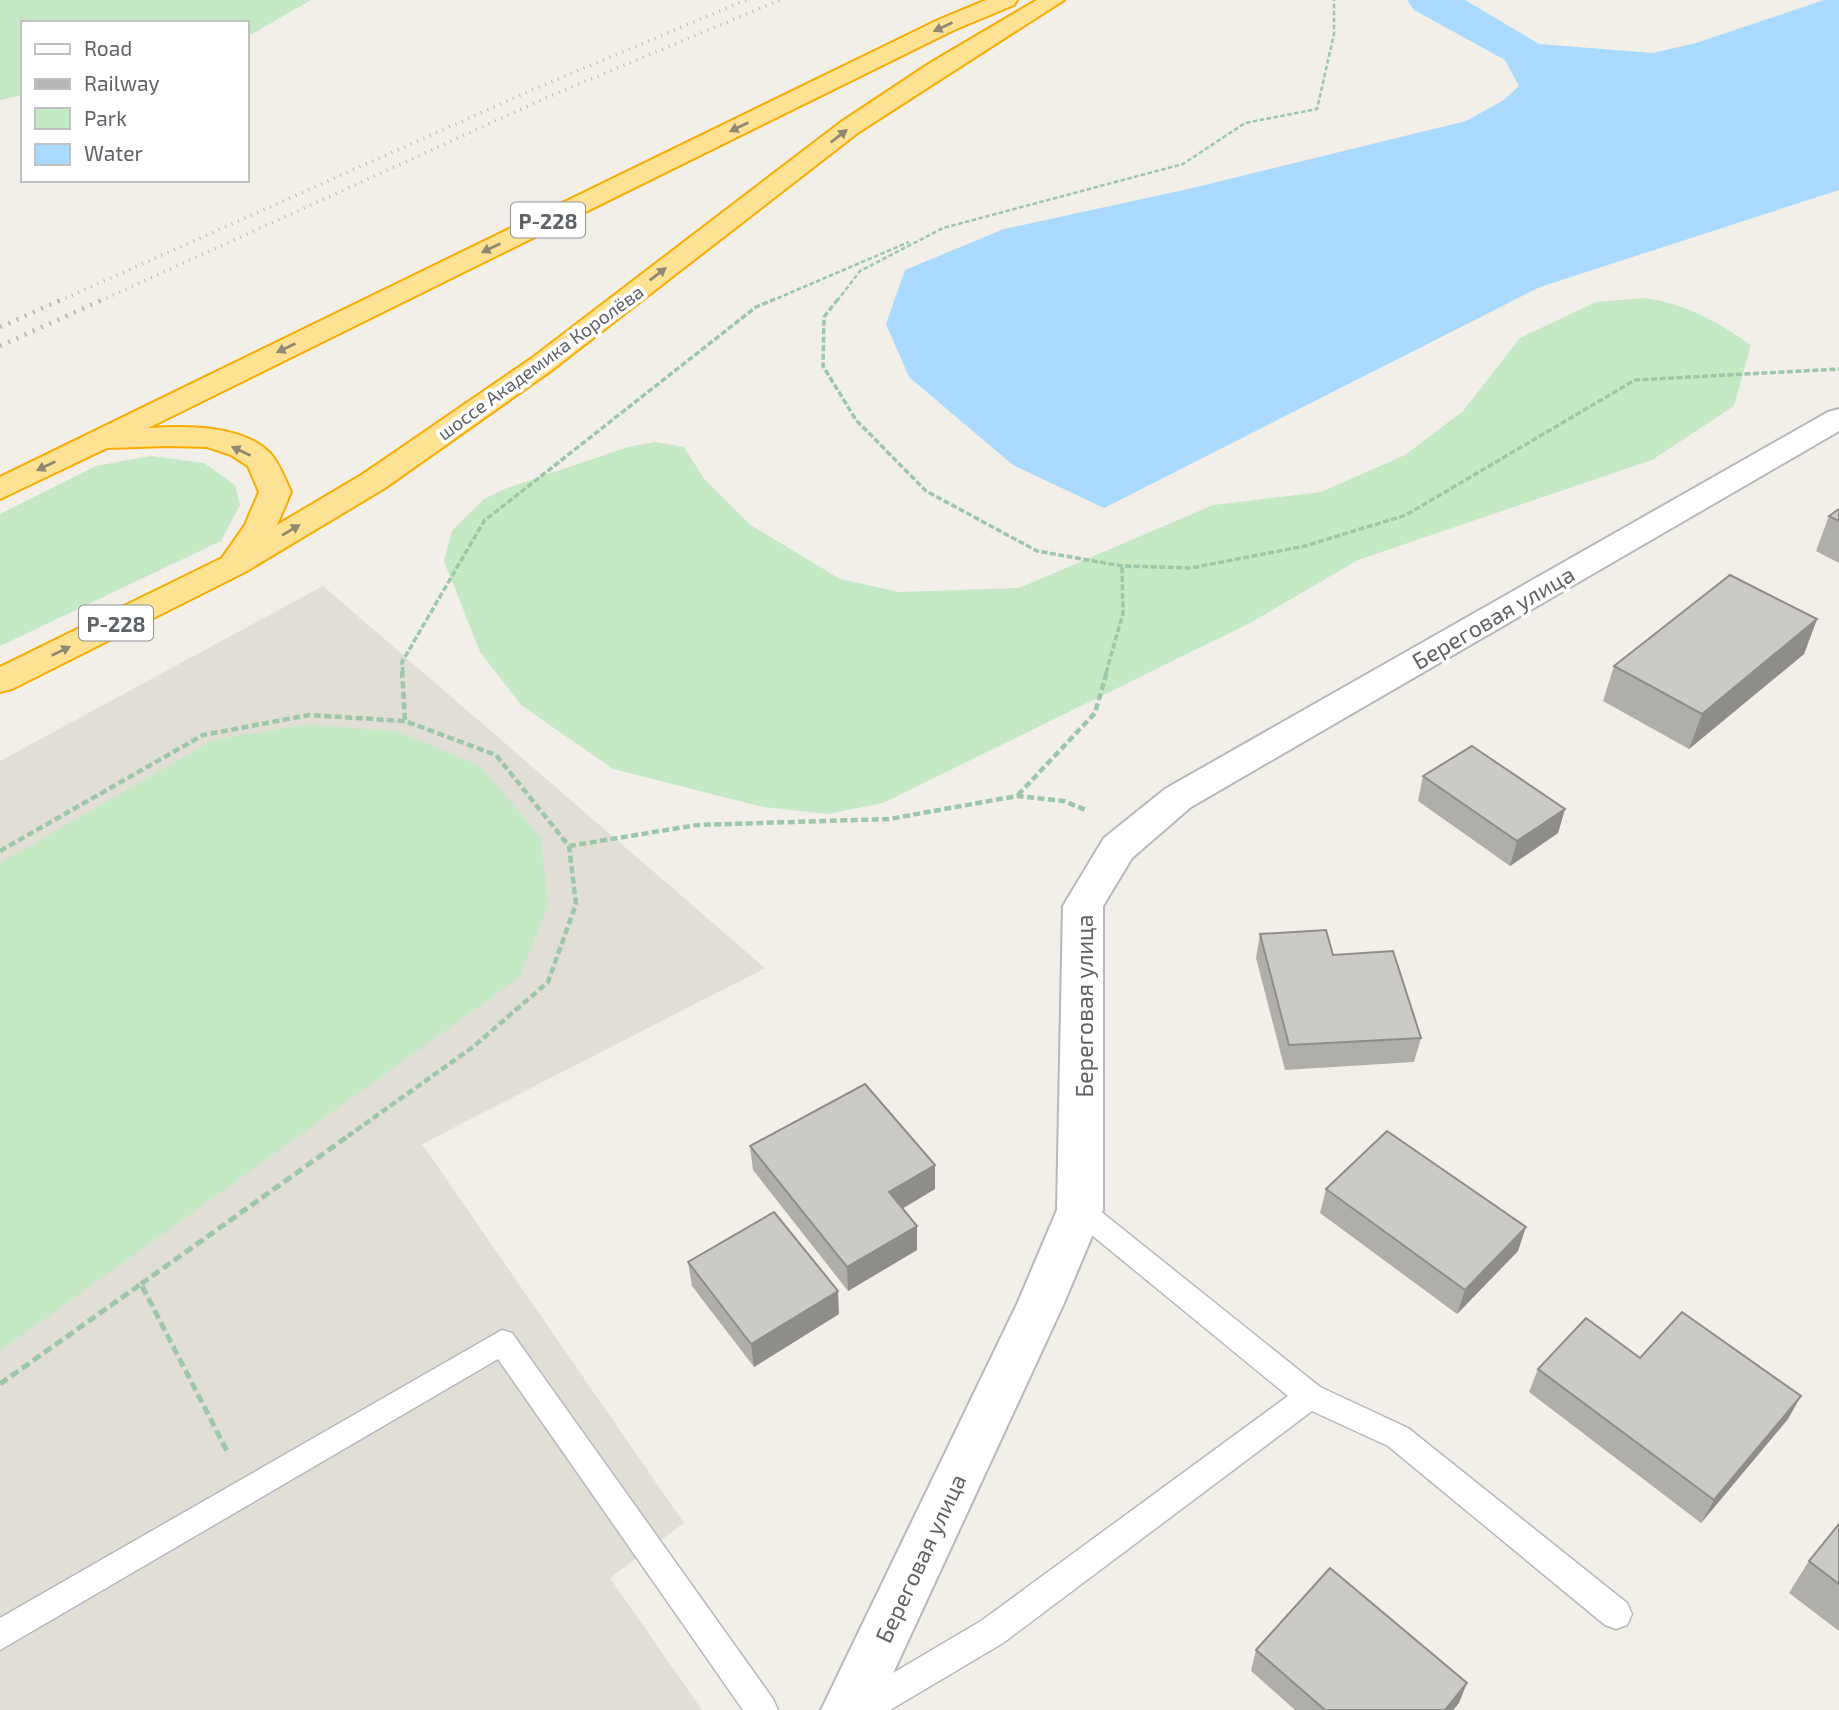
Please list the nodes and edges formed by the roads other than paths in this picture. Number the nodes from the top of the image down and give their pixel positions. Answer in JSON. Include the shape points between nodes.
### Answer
{"nodes":[{"id":1,"x":1006,"y":0,"type":"edge"},
{"id":2,"x":1053,"y":0,"type":"edge"},
{"id":3,"x":1839,"y":418,"type":"edge"},
{"id":4,"x":92,"y":443,"type":"junction"},
{"id":5,"x":0,"y":489,"type":"edge"},
{"id":6,"x":233,"y":565,"type":"junction"},
{"id":7,"x":0,"y":681,"type":"edge"},
{"id":8,"x":1080,"y":1210,"type":"junction"},
{"id":9,"x":1310,"y":1396,"type":"junction"},
{"id":10,"x":1616,"y":1614,"type":"dead end"},
{"id":11,"x":0,"y":1635,"type":"edge"},
{"id":12,"x":762,"y":1710,"type":"edge"},
{"id":13,"x":848,"y":1710,"type":"edge"},
{"id":14,"x":860,"y":1710,"type":"edge"}],
"edges":[{"from":1,"to":4,"type":"highway","number":"Р-228","one_way":true,"via":[[946,25]]},
{"from":6,"to":2,"type":"highway","name":"шоссе Академика Королёва","number":"Р-228","one_way":true,"via":[[374,481],[452,428],[850,127]]},
{"from":3,"to":8,"type":"street","name":"Береговая улица","via":[[1178,798],[1118,848],[1083,906]]},
{"from":4,"to":5,"type":"highway","number":"Р-228","one_way":true},
{"from":6,"to":4,"type":"highway","one_way":true,"via":[[261,525],[275,492],[259,459],[217,439],[159,436]]},
{"from":7,"to":6,"type":"highway","name":"шоссе Академика Королёва","number":"Р-228","one_way":true},
{"from":8,"to":9,"type":"lane"},
{"from":8,"to":13,"type":"street","name":"Береговая улица","via":[[1041,1303]]},
{"from":9,"to":10,"type":"lane","via":[[1398,1437]]},
{"from":9,"to":14,"type":"lane","via":[[992,1632]]},
{"from":11,"to":12,"type":"lane","via":[[502,1342]]}]}
